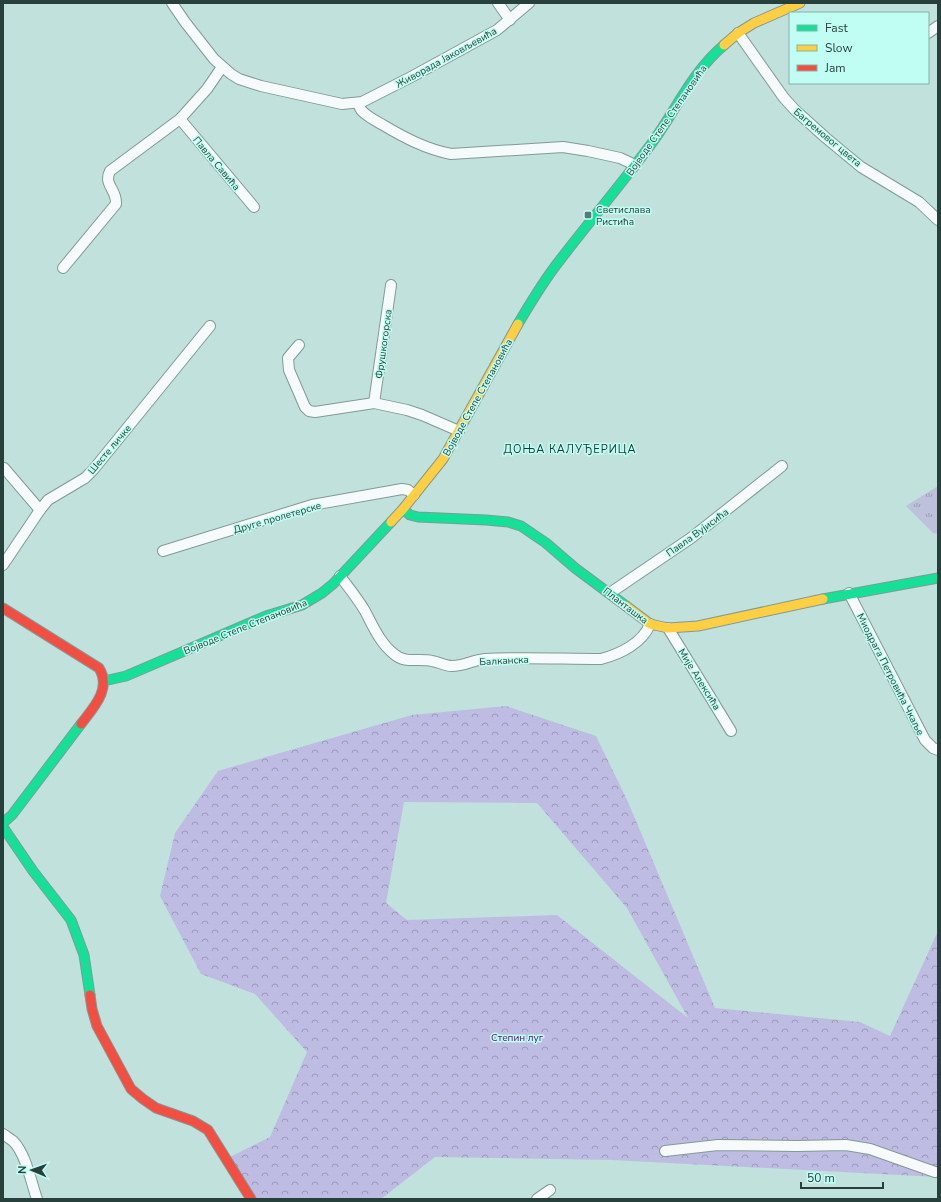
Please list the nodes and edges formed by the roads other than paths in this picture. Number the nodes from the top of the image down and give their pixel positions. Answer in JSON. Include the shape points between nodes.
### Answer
{"nodes":[{"id":1,"x":172,"y":3,"type":"edge"},
{"id":2,"x":498,"y":3,"type":"edge"},
{"id":3,"x":529,"y":3,"type":"edge"},
{"id":4,"x":800,"y":3,"type":"edge"},
{"id":5,"x":510,"y":20,"type":"junction"},
{"id":6,"x":938,"y":26,"type":"edge"},
{"id":7,"x":929,"y":31,"type":"edge"},
{"id":8,"x":738,"y":33,"type":"junction"},
{"id":9,"x":222,"y":67,"type":"junction"},
{"id":10,"x":358,"y":103,"type":"junction"},
{"id":11,"x":180,"y":119,"type":"junction"},
{"id":12,"x":636,"y":165,"type":"junction"},
{"id":13,"x":254,"y":207,"type":"dead end"},
{"id":14,"x":938,"y":220,"type":"edge"},
{"id":15,"x":64,"y":268,"type":"dead end"},
{"id":16,"x":391,"y":285,"type":"dead end"},
{"id":17,"x":210,"y":326,"type":"dead end"},
{"id":18,"x":299,"y":345,"type":"dead end"},
{"id":19,"x":374,"y":403,"type":"junction"},
{"id":20,"x":460,"y":431,"type":"junction"},
{"id":21,"x":782,"y":466,"type":"dead end"},
{"id":22,"x":4,"y":468,"type":"edge"},
{"id":23,"x":414,"y":495,"type":"junction"},
{"id":24,"x":403,"y":509,"type":"junction"},
{"id":25,"x":40,"y":510,"type":"junction"},
{"id":26,"x":163,"y":551,"type":"dead end"},
{"id":27,"x":3,"y":565,"type":"edge"},
{"id":28,"x":340,"y":576,"type":"junction"},
{"id":29,"x":938,"y":578,"type":"edge"},
{"id":30,"x":850,"y":592,"type":"junction"},
{"id":31,"x":610,"y":593,"type":"junction"},
{"id":32,"x":3,"y":608,"type":"edge"},
{"id":33,"x":650,"y":624,"type":"junction"},
{"id":34,"x":668,"y":628,"type":"junction"},
{"id":35,"x":104,"y":681,"type":"junction"},
{"id":36,"x":731,"y":731,"type":"dead end"},
{"id":37,"x":938,"y":750,"type":"edge"},
{"id":38,"x":3,"y":823,"type":"edge"},
{"id":39,"x":3,"y":826,"type":"edge"},
{"id":40,"x":3,"y":1134,"type":"edge"},
{"id":41,"x":665,"y":1151,"type":"dead end"},
{"id":42,"x":935,"y":1172,"type":"dead end"},
{"id":43,"x":550,"y":1190,"type":"dead end"},
{"id":44,"x":37,"y":1199,"type":"edge"},
{"id":45,"x":251,"y":1199,"type":"edge"},
{"id":46,"x":537,"y":1199,"type":"edge"}],
"edges":[{"from":1,"to":9,"type":"street"},
{"from":2,"to":5,"type":"street"},
{"from":3,"to":5,"type":"street","name":"Живорада Јаковљевића"},
{"from":4,"to":8,"type":"street","name":"Војводе Степе Степановића","via":[[754,23]]},
{"from":5,"to":10,"type":"street","name":"Живорада Јаковљевића","via":[[497,30],[413,76]]},
{"from":6,"to":7,"type":"street"},
{"from":8,"to":12,"type":"street","name":"Војводе Степе Степановића","via":[[698,72]]},
{"from":8,"to":14,"type":"street","name":"Багремовог цвета","via":[[784,98],[800,115],[862,167],[919,202]]},
{"from":9,"to":10,"type":"street","via":[[239,79],[260,86],[337,103]]},
{"from":9,"to":11,"type":"street","via":[[207,89]]},
{"from":10,"to":12,"type":"street","via":[[361,110],[370,117],[410,140],[440,152],[451,154],[563,147],[620,158]]},
{"from":11,"to":13,"type":"street","name":"Павла Савића"},
{"from":11,"to":15,"type":"street","via":[[110,171],[107,179],[116,195],[116,204]]},
{"from":12,"to":20,"type":"street","name":"Војводе Степе Степановића","via":[[559,261],[531,302]]},
{"from":16,"to":19,"type":"street","name":"Фрушкогорска"},
{"from":17,"to":25,"type":"street","name":"Шесте личке","via":[[93,470],[85,478],[48,500]]},
{"from":18,"to":19,"type":"street","via":[[288,358],[289,370],[309,411]]},
{"from":19,"to":20,"type":"street","via":[[407,410]]},
{"from":20,"to":23,"type":"street","name":"Војводе Степе Степановића"},
{"from":21,"to":31,"type":"street","name":"Павла Вујисића","via":[[691,538]]},
{"from":22,"to":25,"type":"street"},
{"from":23,"to":24,"type":"street","name":"Војводе Степе Степановића"},
{"from":23,"to":26,"type":"street","name":"Друге пролетерске","via":[[402,489],[312,505]]},
{"from":24,"to":28,"type":"street","name":"Војводе Степе Степановића"},
{"from":24,"to":31,"type":"street","name":"Планташка","via":[[418,517],[486,520],[521,526]]},
{"from":25,"to":27,"type":"street","name":"Шесте личке"},
{"from":28,"to":33,"type":"street","name":"Балканска","via":[[352,590],[379,637],[392,654],[407,660],[423,659],[461,666],[494,659],[601,659],[627,649],[643,637]]},
{"from":28,"to":35,"type":"street","name":"Војводе Степе Степановића","via":[[322,593],[302,605],[266,616],[126,676]]},
{"from":29,"to":30,"type":"street","name":"Планташка"},
{"from":30,"to":34,"type":"street","name":"Планташка","via":[[698,626]]},
{"from":30,"to":37,"type":"street","name":"Миодрага Петровића Чкаље","via":[[925,740]]},
{"from":31,"to":33,"type":"street","name":"Планташка"},
{"from":32,"to":35,"type":"street","via":[[99,668]]},
{"from":33,"to":34,"type":"street","name":"Планташка"},
{"from":34,"to":36,"type":"street","name":"Мије Алексића"},
{"from":35,"to":38,"type":"street","via":[[104,689],[96,705],[12,815]]},
{"from":39,"to":45,"type":"street","via":[[29,866],[71,920],[84,955],[97,1026],[131,1090],[155,1108],[199,1122],[208,1130]]},
{"from":40,"to":44,"type":"street","via":[[14,1142],[19,1150]]},
{"from":41,"to":42,"type":"street","via":[[718,1145],[846,1146],[870,1149]]},
{"from":43,"to":46,"type":"street"}]}
